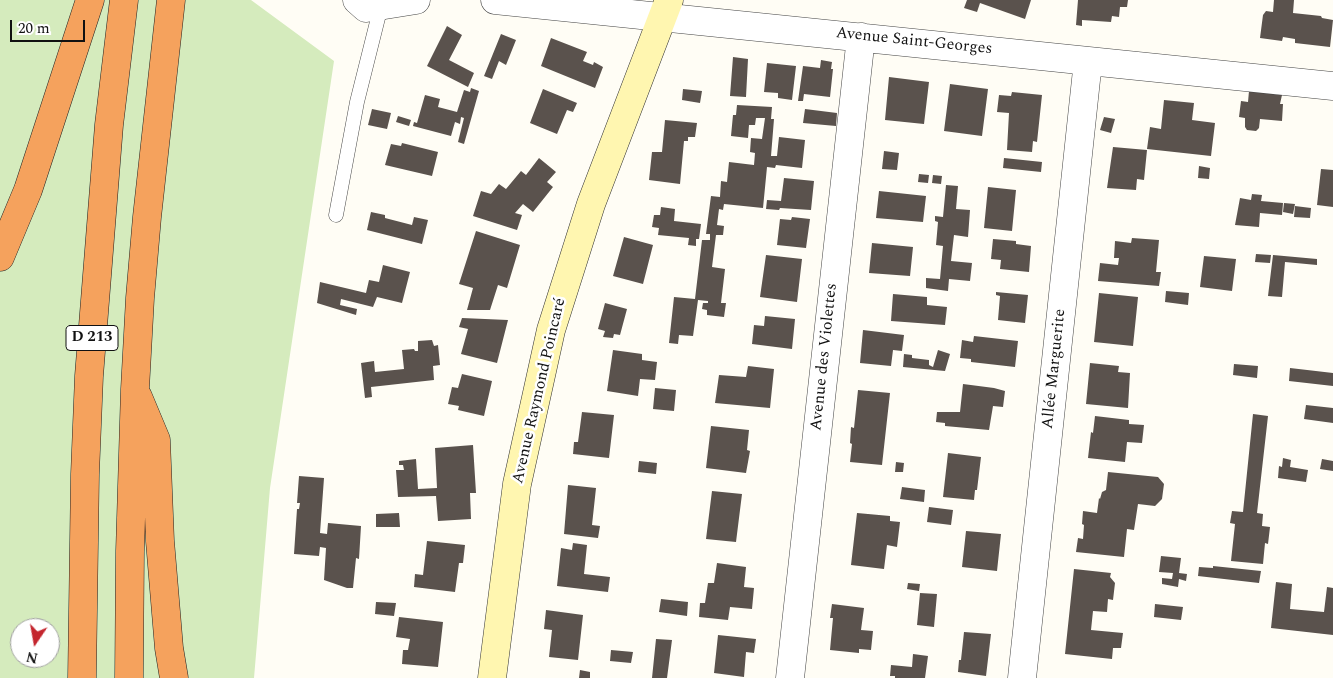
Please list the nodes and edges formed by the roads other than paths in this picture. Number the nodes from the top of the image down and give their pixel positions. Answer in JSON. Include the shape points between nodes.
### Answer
{"nodes":[{"id":1,"x":90,"y":0,"type":"edge"},
{"id":2,"x":124,"y":0,"type":"edge"},
{"id":3,"x":171,"y":0,"type":"edge"},
{"id":4,"x":416,"y":0,"type":"edge"},
{"id":5,"x":495,"y":0,"type":"edge"},
{"id":6,"x":369,"y":3,"type":"edge"},
{"id":7,"x":665,"y":8,"type":"edge"},
{"id":8,"x":861,"y":37,"type":"junction"},
{"id":9,"x":1088,"y":61,"type":"junction"},
{"id":10,"x":1333,"y":86,"type":"edge"},
{"id":11,"x":336,"y":215,"type":"dead end"},
{"id":12,"x":0,"y":256,"type":"edge"},
{"id":13,"x":135,"y":389,"type":"junction"},
{"id":14,"x":82,"y":678,"type":"edge"},
{"id":15,"x":129,"y":678,"type":"edge"},
{"id":16,"x":174,"y":678,"type":"edge"},
{"id":17,"x":492,"y":678,"type":"edge"},
{"id":18,"x":790,"y":678,"type":"edge"},
{"id":19,"x":1022,"y":678,"type":"edge"}],
"edges":[{"from":1,"to":12,"type":"highway","via":[[28,190]]},
{"from":2,"to":14,"type":"highway","number":"D 213","via":[[109,126],[89,376],[84,483]]},
{"from":3,"to":13,"type":"highway","number":"D 213","via":[[146,217]]},
{"from":4,"to":6,"type":"street"},
{"from":5,"to":7,"type":"street","name":"Avenue Saint-Georges","via":[[623,14]]},
{"from":6,"to":11,"type":"lane","via":[[357,102]]},
{"from":7,"to":8,"type":"street","name":"Avenue Saint-Georges"},
{"from":7,"to":17,"type":"street","name":"Avenue Raymond Poincaré","via":[[592,204],[551,330],[517,484]]},
{"from":8,"to":9,"type":"street","name":"Avenue Saint-Georges"},
{"from":8,"to":18,"type":"street","name":"Avenue des Violettes"},
{"from":9,"to":10,"type":"street","name":"Avenue Saint-Georges"},
{"from":9,"to":19,"type":"street","name":"Allée Marguerite"},
{"from":13,"to":15,"type":"highway","number":"D 213"},
{"from":13,"to":16,"type":"highway","via":[[156,440],[160,541]]}]}
